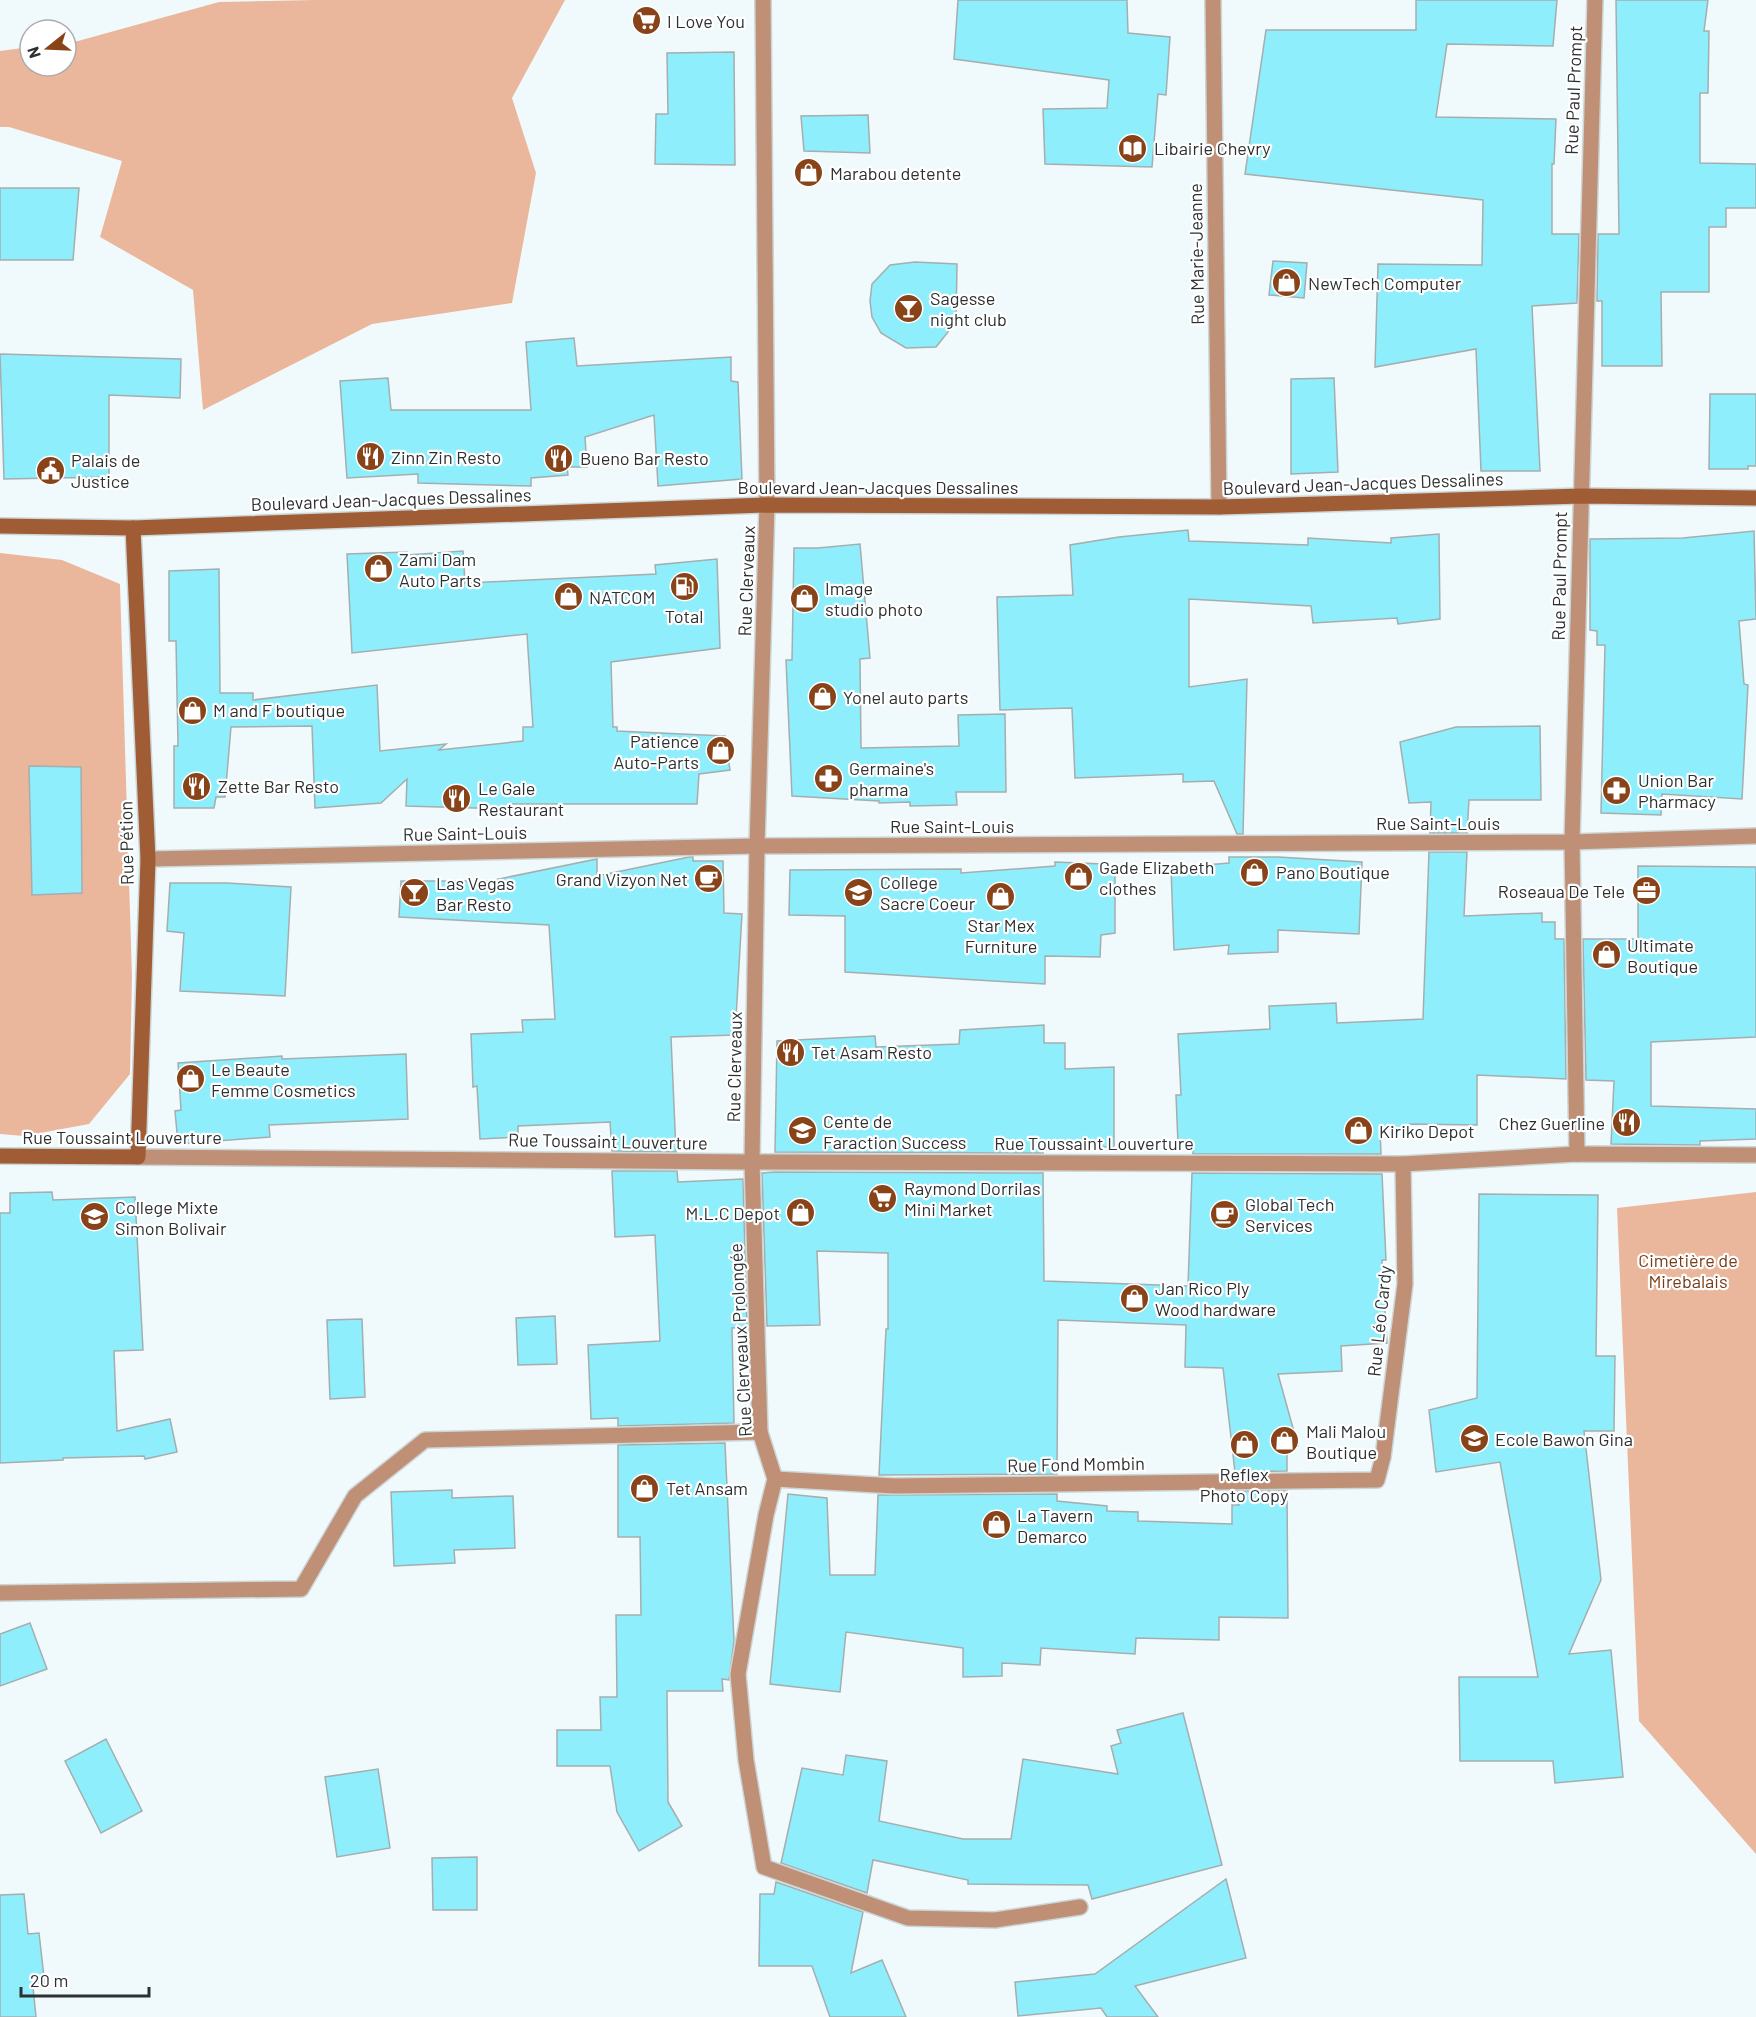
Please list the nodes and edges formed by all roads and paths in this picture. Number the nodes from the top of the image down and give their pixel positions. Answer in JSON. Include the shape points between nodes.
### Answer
{"nodes":[{"id":1,"x":763,"y":0,"type":"edge"},
{"id":2,"x":1213,"y":0,"type":"edge"},
{"id":3,"x":1595,"y":0,"type":"edge"},
{"id":4,"x":1581,"y":496,"type":"junction"},
{"id":5,"x":1756,"y":498,"type":"edge"},
{"id":6,"x":767,"y":506,"type":"junction"},
{"id":7,"x":1219,"y":507,"type":"junction"},
{"id":8,"x":0,"y":526,"type":"edge"},
{"id":9,"x":133,"y":528,"type":"junction"},
{"id":10,"x":1756,"y":836,"type":"edge"},
{"id":11,"x":1572,"y":842,"type":"junction"},
{"id":12,"x":757,"y":846,"type":"junction"},
{"id":13,"x":148,"y":859,"type":"junction"},
{"id":14,"x":1577,"y":1154,"type":"junction"},
{"id":15,"x":1756,"y":1155,"type":"edge"},
{"id":16,"x":0,"y":1156,"type":"edge"},
{"id":17,"x":138,"y":1157,"type":"junction"},
{"id":18,"x":752,"y":1162,"type":"junction"},
{"id":19,"x":1403,"y":1164,"type":"junction"},
{"id":20,"x":760,"y":1432,"type":"junction"},
{"id":21,"x":775,"y":1479,"type":"junction"},
{"id":22,"x":1377,"y":1480,"type":"joint"},
{"id":23,"x":0,"y":1593,"type":"edge"},
{"id":24,"x":1080,"y":1907,"type":"dead end"}],
"edges":[{"from":1,"to":6,"type":"street","name":"Rue Clerveaux"},
{"from":2,"to":7,"type":"street","name":"Rue Marie-Jeanne"},
{"from":3,"to":4,"type":"street","name":"Rue Paul Prompt"},
{"from":4,"to":5,"type":"main road","name":"Boulevard Jean-Jacques Dessalines"},
{"from":4,"to":7,"type":"main road","name":"Boulevard Jean-Jacques Dessalines"},
{"from":4,"to":11,"type":"street","name":"Rue Paul Prompt"},
{"from":6,"to":7,"type":"main road","name":"Boulevard Jean-Jacques Dessalines"},
{"from":6,"to":9,"type":"main road","name":"Boulevard Jean-Jacques Dessalines"},
{"from":6,"to":12,"type":"street","name":"Rue Clerveaux"},
{"from":8,"to":9,"type":"main road","name":"Boulevard Jean-Jacques Dessalines"},
{"from":9,"to":13,"type":"main road","name":"Rue Pétion"},
{"from":10,"to":11,"type":"street","name":"Rue Saint-Louis"},
{"from":11,"to":12,"type":"street","name":"Rue Saint-Louis"},
{"from":11,"to":14,"type":"street","name":"Rue Paul Prompt"},
{"from":12,"to":13,"type":"street","name":"Rue Saint-Louis"},
{"from":12,"to":18,"type":"street","name":"Rue Clerveaux"},
{"from":13,"to":17,"type":"main road","name":"Rue Pétion"},
{"from":14,"to":15,"type":"street","name":"Rue Toussaint Louverture"},
{"from":14,"to":19,"type":"street","name":"Rue Toussaint Louverture"},
{"from":16,"to":17,"type":"main road","name":"Rue Toussaint Louverture"},
{"from":17,"to":18,"type":"street","name":"Rue Toussaint Louverture"},
{"from":18,"to":19,"type":"street","name":"Rue Toussaint Louverture"},
{"from":18,"to":20,"type":"street","name":"Rue Clerveaux Prolongée"},
{"from":19,"to":22,"type":"street","name":"Rue Léo Cardy","via":[[1405,1284]]},
{"from":20,"to":21,"type":"street","name":"Rue Clerveaux Prolongée"},
{"from":20,"to":23,"type":"street","via":[[425,1440],[355,1496],[301,1589]]},
{"from":21,"to":22,"type":"street","name":"Rue Fond Mombin","via":[[894,1486]]},
{"from":21,"to":24,"type":"street","via":[[738,1674],[764,1867],[908,1918],[995,1920]]}]}
